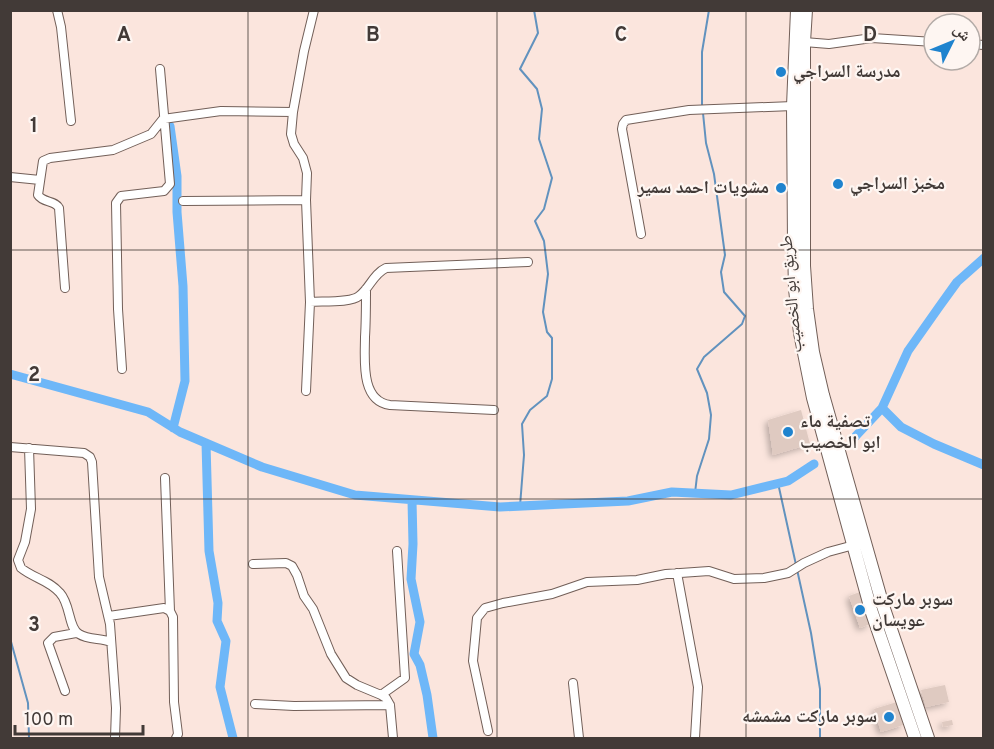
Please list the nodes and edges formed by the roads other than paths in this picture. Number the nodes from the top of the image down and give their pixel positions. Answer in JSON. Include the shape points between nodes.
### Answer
{"nodes":[{"id":1,"x":57,"y":10,"type":"edge"},
{"id":2,"x":314,"y":10,"type":"edge"},
{"id":3,"x":797,"y":10,"type":"edge"},
{"id":4,"x":806,"y":10,"type":"edge"},
{"id":5,"x":922,"y":41,"type":"edge"},
{"id":6,"x":804,"y":42,"type":"junction"},
{"id":7,"x":160,"y":69,"type":"dead end"},
{"id":8,"x":793,"y":106,"type":"junction"},
{"id":9,"x":293,"y":112,"type":"junction"},
{"id":10,"x":163,"y":119,"type":"junction"},
{"id":11,"x":71,"y":121,"type":"dead end"},
{"id":12,"x":10,"y":177,"type":"edge"},
{"id":13,"x":40,"y":180,"type":"junction"},
{"id":14,"x":306,"y":200,"type":"junction"},
{"id":15,"x":183,"y":201,"type":"dead end"},
{"id":16,"x":642,"y":234,"type":"dead end"},
{"id":17,"x":528,"y":262,"type":"dead end"},
{"id":18,"x":65,"y":288,"type":"dead end"},
{"id":19,"x":366,"y":289,"type":"junction"},
{"id":20,"x":310,"y":302,"type":"junction"},
{"id":21,"x":122,"y":369,"type":"dead end"},
{"id":22,"x":306,"y":392,"type":"dead end"},
{"id":23,"x":494,"y":410,"type":"dead end"},
{"id":24,"x":10,"y":447,"type":"edge"},
{"id":25,"x":29,"y":448,"type":"junction"},
{"id":26,"x":165,"y":478,"type":"dead end"},
{"id":27,"x":854,"y":545,"type":"junction"},
{"id":28,"x":397,"y":550,"type":"dead end"},
{"id":29,"x":253,"y":564,"type":"dead end"},
{"id":30,"x":677,"y":573,"type":"junction"},
{"id":31,"x":877,"y":608,"type":"junction"},
{"id":32,"x":170,"y":611,"type":"junction"},
{"id":33,"x":109,"y":616,"type":"junction"},
{"id":34,"x":76,"y":633,"type":"junction"},
{"id":35,"x":111,"y":642,"type":"junction"},
{"id":36,"x":573,"y":683,"type":"dead end"},
{"id":37,"x":65,"y":691,"type":"dead end"},
{"id":38,"x":381,"y":694,"type":"junction"},
{"id":39,"x":255,"y":704,"type":"dead end"},
{"id":40,"x":390,"y":705,"type":"junction"},
{"id":41,"x":488,"y":731,"type":"dead end"},
{"id":42,"x":116,"y":738,"type":"edge"},
{"id":43,"x":176,"y":738,"type":"edge"},
{"id":44,"x":393,"y":738,"type":"edge"},
{"id":45,"x":579,"y":738,"type":"edge"},
{"id":46,"x":695,"y":738,"type":"edge"},
{"id":47,"x":915,"y":738,"type":"edge"},
{"id":48,"x":928,"y":738,"type":"edge"}],
"edges":[{"from":1,"to":11,"type":"street"},
{"from":2,"to":9,"type":"street"},
{"from":3,"to":8,"type":"main road","name":"طريق ابو الخصيب"},
{"from":4,"to":6,"type":"main road","name":"طريق ابو الخصيب"},
{"from":5,"to":6,"type":"street","via":[[872,38],[829,44]]},
{"from":6,"to":31,"type":"main road","name":"طريق ابو الخصيب","via":[[804,266],[810,331]]},
{"from":7,"to":10,"type":"street"},
{"from":8,"to":16,"type":"street","via":[[688,110],[628,119],[623,124]]},
{"from":8,"to":27,"type":"main road","name":"طريق ابو الخصيب","via":[[794,266],[800,333],[813,398]]},
{"from":9,"to":10,"type":"street","via":[[220,111]]},
{"from":9,"to":14,"type":"street","via":[[291,134],[307,173]]},
{"from":10,"to":13,"type":"street","via":[[151,134],[113,150],[46,159]]},
{"from":10,"to":21,"type":"street","via":[[168,188],[121,196],[116,203]]},
{"from":12,"to":13,"type":"street"},
{"from":13,"to":18,"type":"street","via":[[40,198],[59,208]]},
{"from":14,"to":15,"type":"street"},
{"from":14,"to":20,"type":"street"},
{"from":17,"to":19,"type":"street","via":[[386,268]]},
{"from":19,"to":20,"type":"street","via":[[354,299]]},
{"from":19,"to":23,"type":"street","via":[[365,371],[378,402]]},
{"from":20,"to":22,"type":"street"},
{"from":24,"to":25,"type":"street"},
{"from":25,"to":33,"type":"street","via":[[90,456],[99,577]]},
{"from":25,"to":34,"type":"street","via":[[31,508],[18,560],[26,572],[61,593]]},
{"from":26,"to":32,"type":"street"},
{"from":27,"to":30,"type":"street","via":[[804,562],[788,573],[764,578],[735,579],[709,571]]},
{"from":27,"to":31,"type":"main road","name":"طريق ابو الخصيب"},
{"from":28,"to":38,"type":"street","via":[[405,678]]},
{"from":29,"to":38,"type":"street","via":[[291,566],[346,678]]},
{"from":30,"to":41,"type":"street","via":[[587,582],[485,608],[477,618],[473,662]]},
{"from":30,"to":46,"type":"street","via":[[698,687]]},
{"from":31,"to":47,"type":"main road","name":"طريق ابو الخصيب"},
{"from":31,"to":48,"type":"main road","name":"طريق ابو الخصيب"},
{"from":32,"to":33,"type":"street","via":[[164,608]]},
{"from":32,"to":43,"type":"street"},
{"from":33,"to":35,"type":"street"},
{"from":34,"to":35,"type":"street"},
{"from":34,"to":37,"type":"street","via":[[51,638],[48,643]]},
{"from":35,"to":42,"type":"street"},
{"from":36,"to":45,"type":"street"},
{"from":38,"to":40,"type":"street"},
{"from":39,"to":40,"type":"street"},
{"from":40,"to":44,"type":"street"}]}
